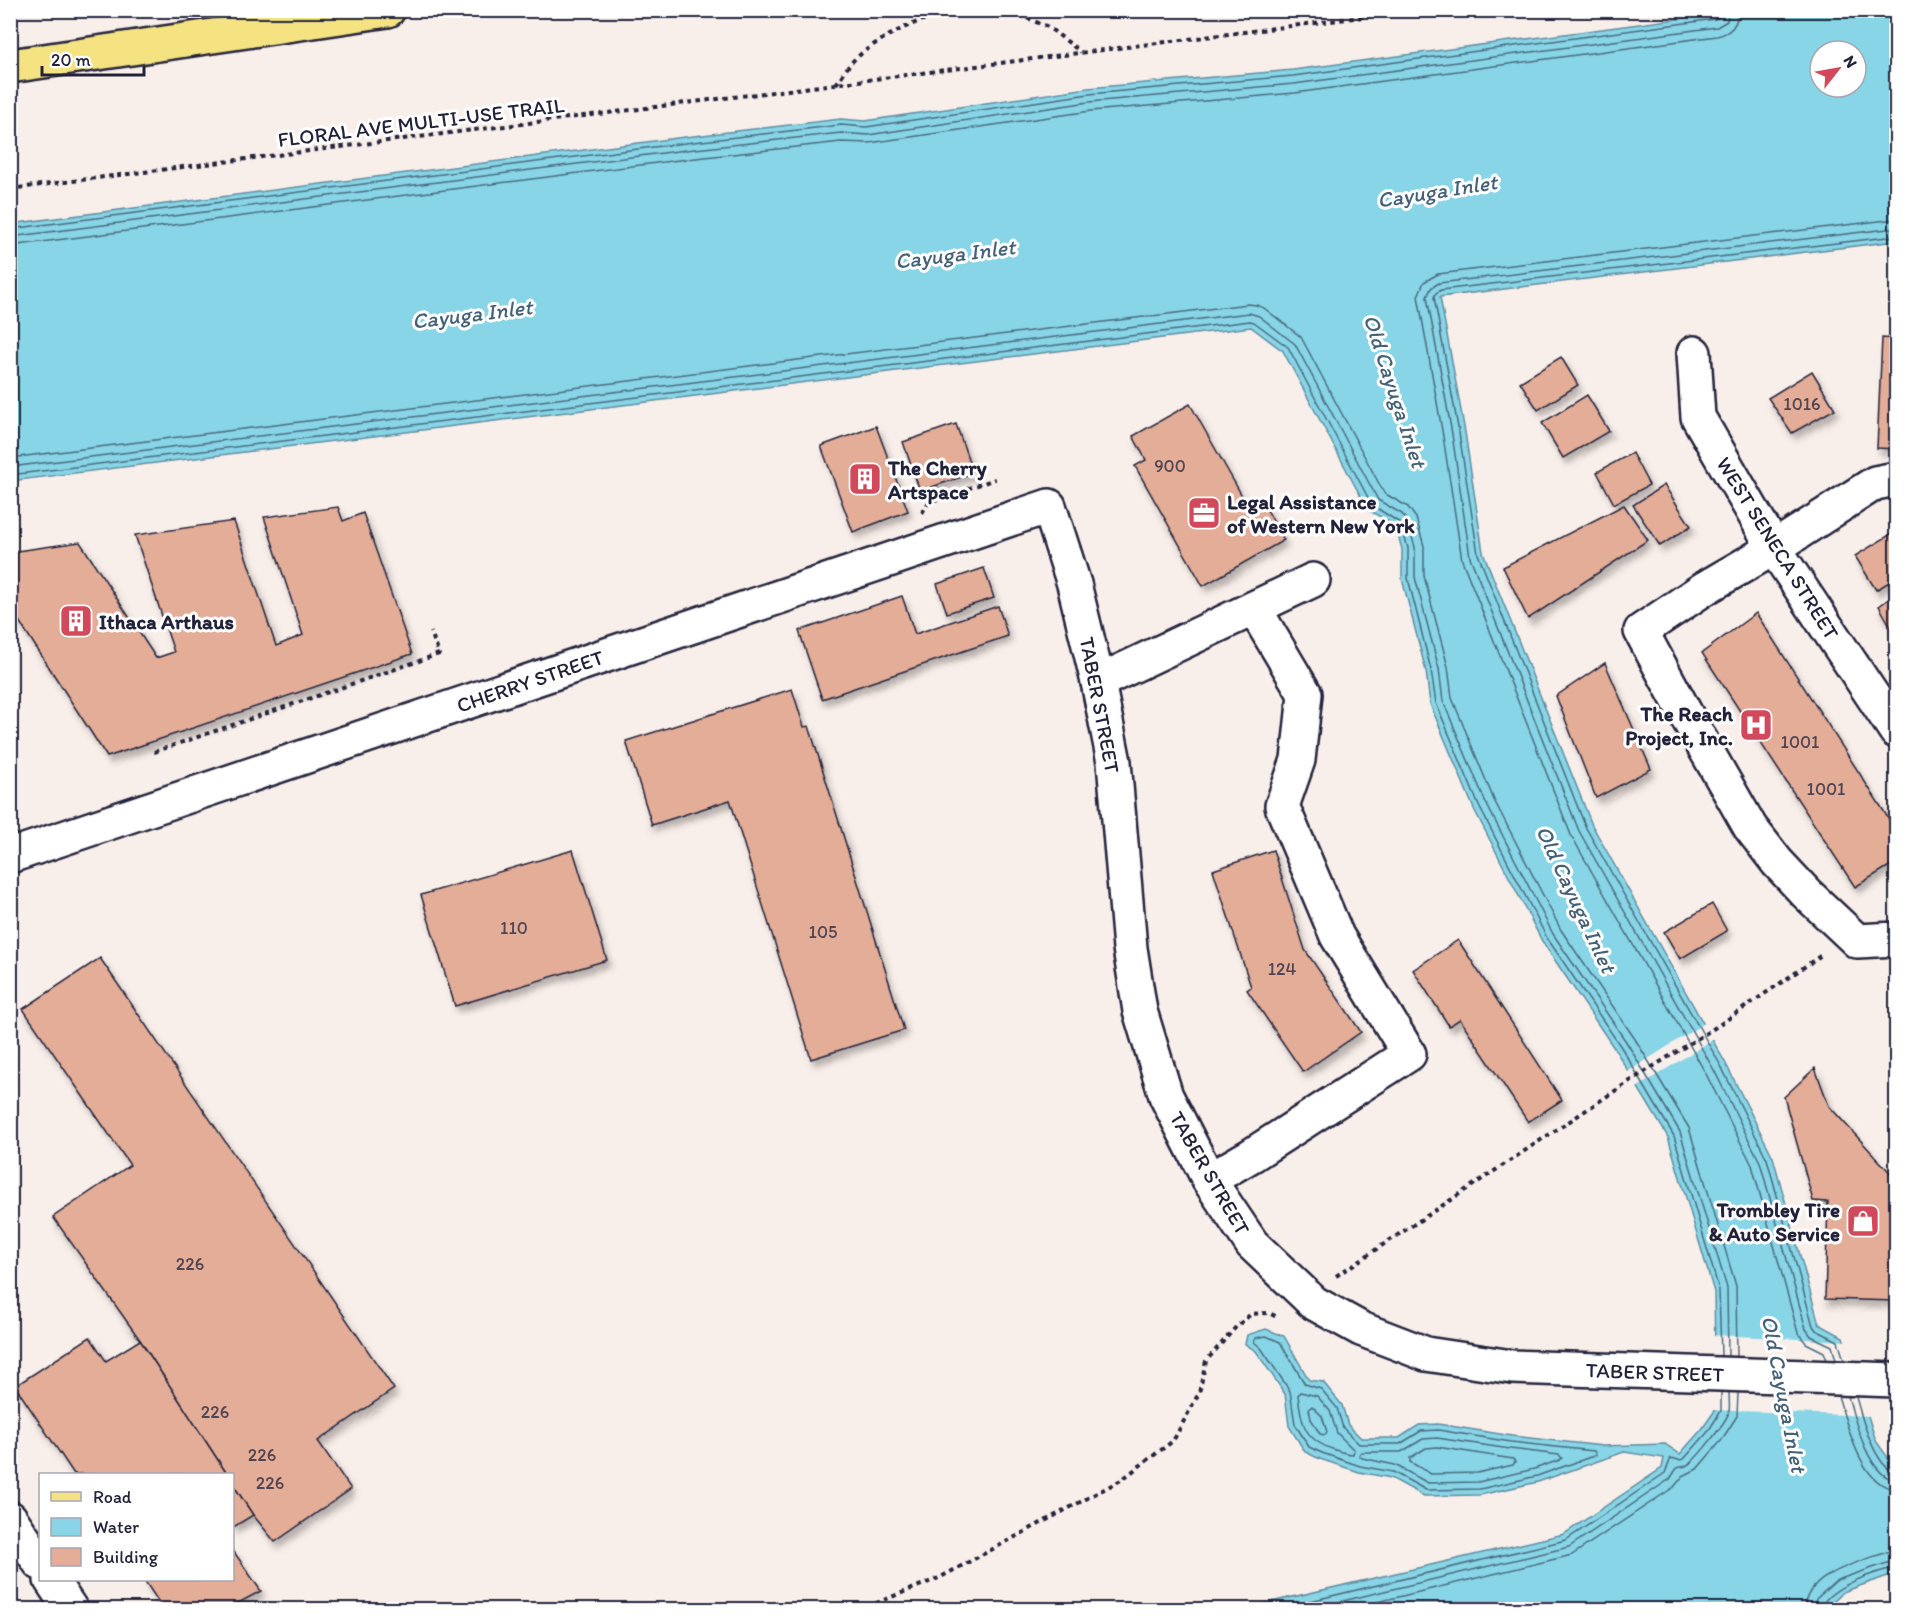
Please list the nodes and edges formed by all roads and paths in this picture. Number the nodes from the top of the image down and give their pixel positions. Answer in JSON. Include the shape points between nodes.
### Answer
{"nodes":[{"id":1,"x":388,"y":10,"type":"edge"},
{"id":2,"x":951,"y":10,"type":"edge"},
{"id":3,"x":965,"y":10,"type":"edge"},
{"id":4,"x":1417,"y":10,"type":"edge"},
{"id":5,"x":1081,"y":52,"type":"junction"},
{"id":6,"x":10,"y":66,"type":"edge"},
{"id":7,"x":836,"y":85,"type":"junction"},
{"id":8,"x":10,"y":189,"type":"edge"},
{"id":9,"x":1694,"y":353,"type":"dead end"},
{"id":10,"x":995,"y":479,"type":"dead end"},
{"id":11,"x":1896,"y":479,"type":"edge"},
{"id":12,"x":1049,"y":506,"type":"joint"},
{"id":13,"x":920,"y":516,"type":"dead end"},
{"id":14,"x":1774,"y":548,"type":"junction"},
{"id":15,"x":1313,"y":580,"type":"dead end"},
{"id":16,"x":1254,"y":608,"type":"junction"},
{"id":17,"x":431,"y":632,"type":"dead end"},
{"id":18,"x":1098,"y":682,"type":"junction"},
{"id":19,"x":1886,"y":695,"type":"edge"},
{"id":20,"x":1896,"y":731,"type":"edge"},
{"id":21,"x":154,"y":752,"type":"dead end"},
{"id":22,"x":10,"y":856,"type":"edge"},
{"id":23,"x":1896,"y":939,"type":"edge"},
{"id":24,"x":1857,"y":941,"type":"junction"},
{"id":25,"x":1209,"y":1179,"type":"junction"},
{"id":26,"x":1306,"y":1314,"type":"junction"},
{"id":27,"x":1893,"y":1380,"type":"edge"},
{"id":28,"x":10,"y":1518,"type":"edge"},
{"id":29,"x":39,"y":1562,"type":"edge"},
{"id":30,"x":52,"y":1581,"type":"edge"},
{"id":31,"x":71,"y":1610,"type":"edge"},
{"id":32,"x":859,"y":1610,"type":"edge"}],
"edges":[{"from":1,"to":6,"type":"main road"},
{"from":2,"to":7,"type":"path","via":[[885,37],[854,60]]},
{"from":3,"to":5,"type":"path","via":[[1017,14],[1048,27]]},
{"from":4,"to":5,"type":"path","name":"FLORAL AVE MULTI-USE TRAIL"},
{"from":5,"to":7,"type":"path","name":"FLORAL AVE MULTI-USE TRAIL"},
{"from":7,"to":8,"type":"path","name":"FLORAL AVE MULTI-USE TRAIL"},
{"from":9,"to":14,"type":"street","name":"WEST SENECA STREET","via":[[1698,417]]},
{"from":10,"to":13,"type":"path","via":[[929,502]]},
{"from":11,"to":14,"type":"street","via":[[1875,483]]},
{"from":12,"to":18,"type":"street","name":"TABER STREET","via":[[1074,584]]},
{"from":12,"to":22,"type":"street","name":"CHERRY STREET"},
{"from":14,"to":19,"type":"street","name":"WEST SENECA STREET"},
{"from":14,"to":24,"type":"street","via":[[1641,631],[1750,827],[1806,893]]},
{"from":15,"to":16,"type":"street"},
{"from":16,"to":18,"type":"street"},
{"from":16,"to":25,"type":"street","via":[[1305,694],[1298,760],[1282,806],[1337,936],[1409,1054]]},
{"from":17,"to":21,"type":"path","via":[[439,654]]},
{"from":18,"to":25,"type":"street","name":"TABER STREET","via":[[1114,762],[1130,948],[1140,1011],[1166,1096]]},
{"from":19,"to":20,"type":"street","name":"WEST SENECA STREET"},
{"from":23,"to":24,"type":"street"},
{"from":24,"to":26,"type":"path","via":[[1820,955],[1333,1279]]},
{"from":25,"to":26,"type":"street","name":"TABER STREET","via":[[1252,1244]]},
{"from":26,"to":27,"type":"street","name":"TABER STREET","via":[[1426,1354],[1512,1367]]},
{"from":26,"to":32,"type":"path","via":[[1251,1314],[1236,1327],[1206,1361],[1199,1393],[1173,1441],[1121,1480],[939,1578]]},
{"from":28,"to":29,"type":"street"},
{"from":30,"to":31,"type":"street"}]}
